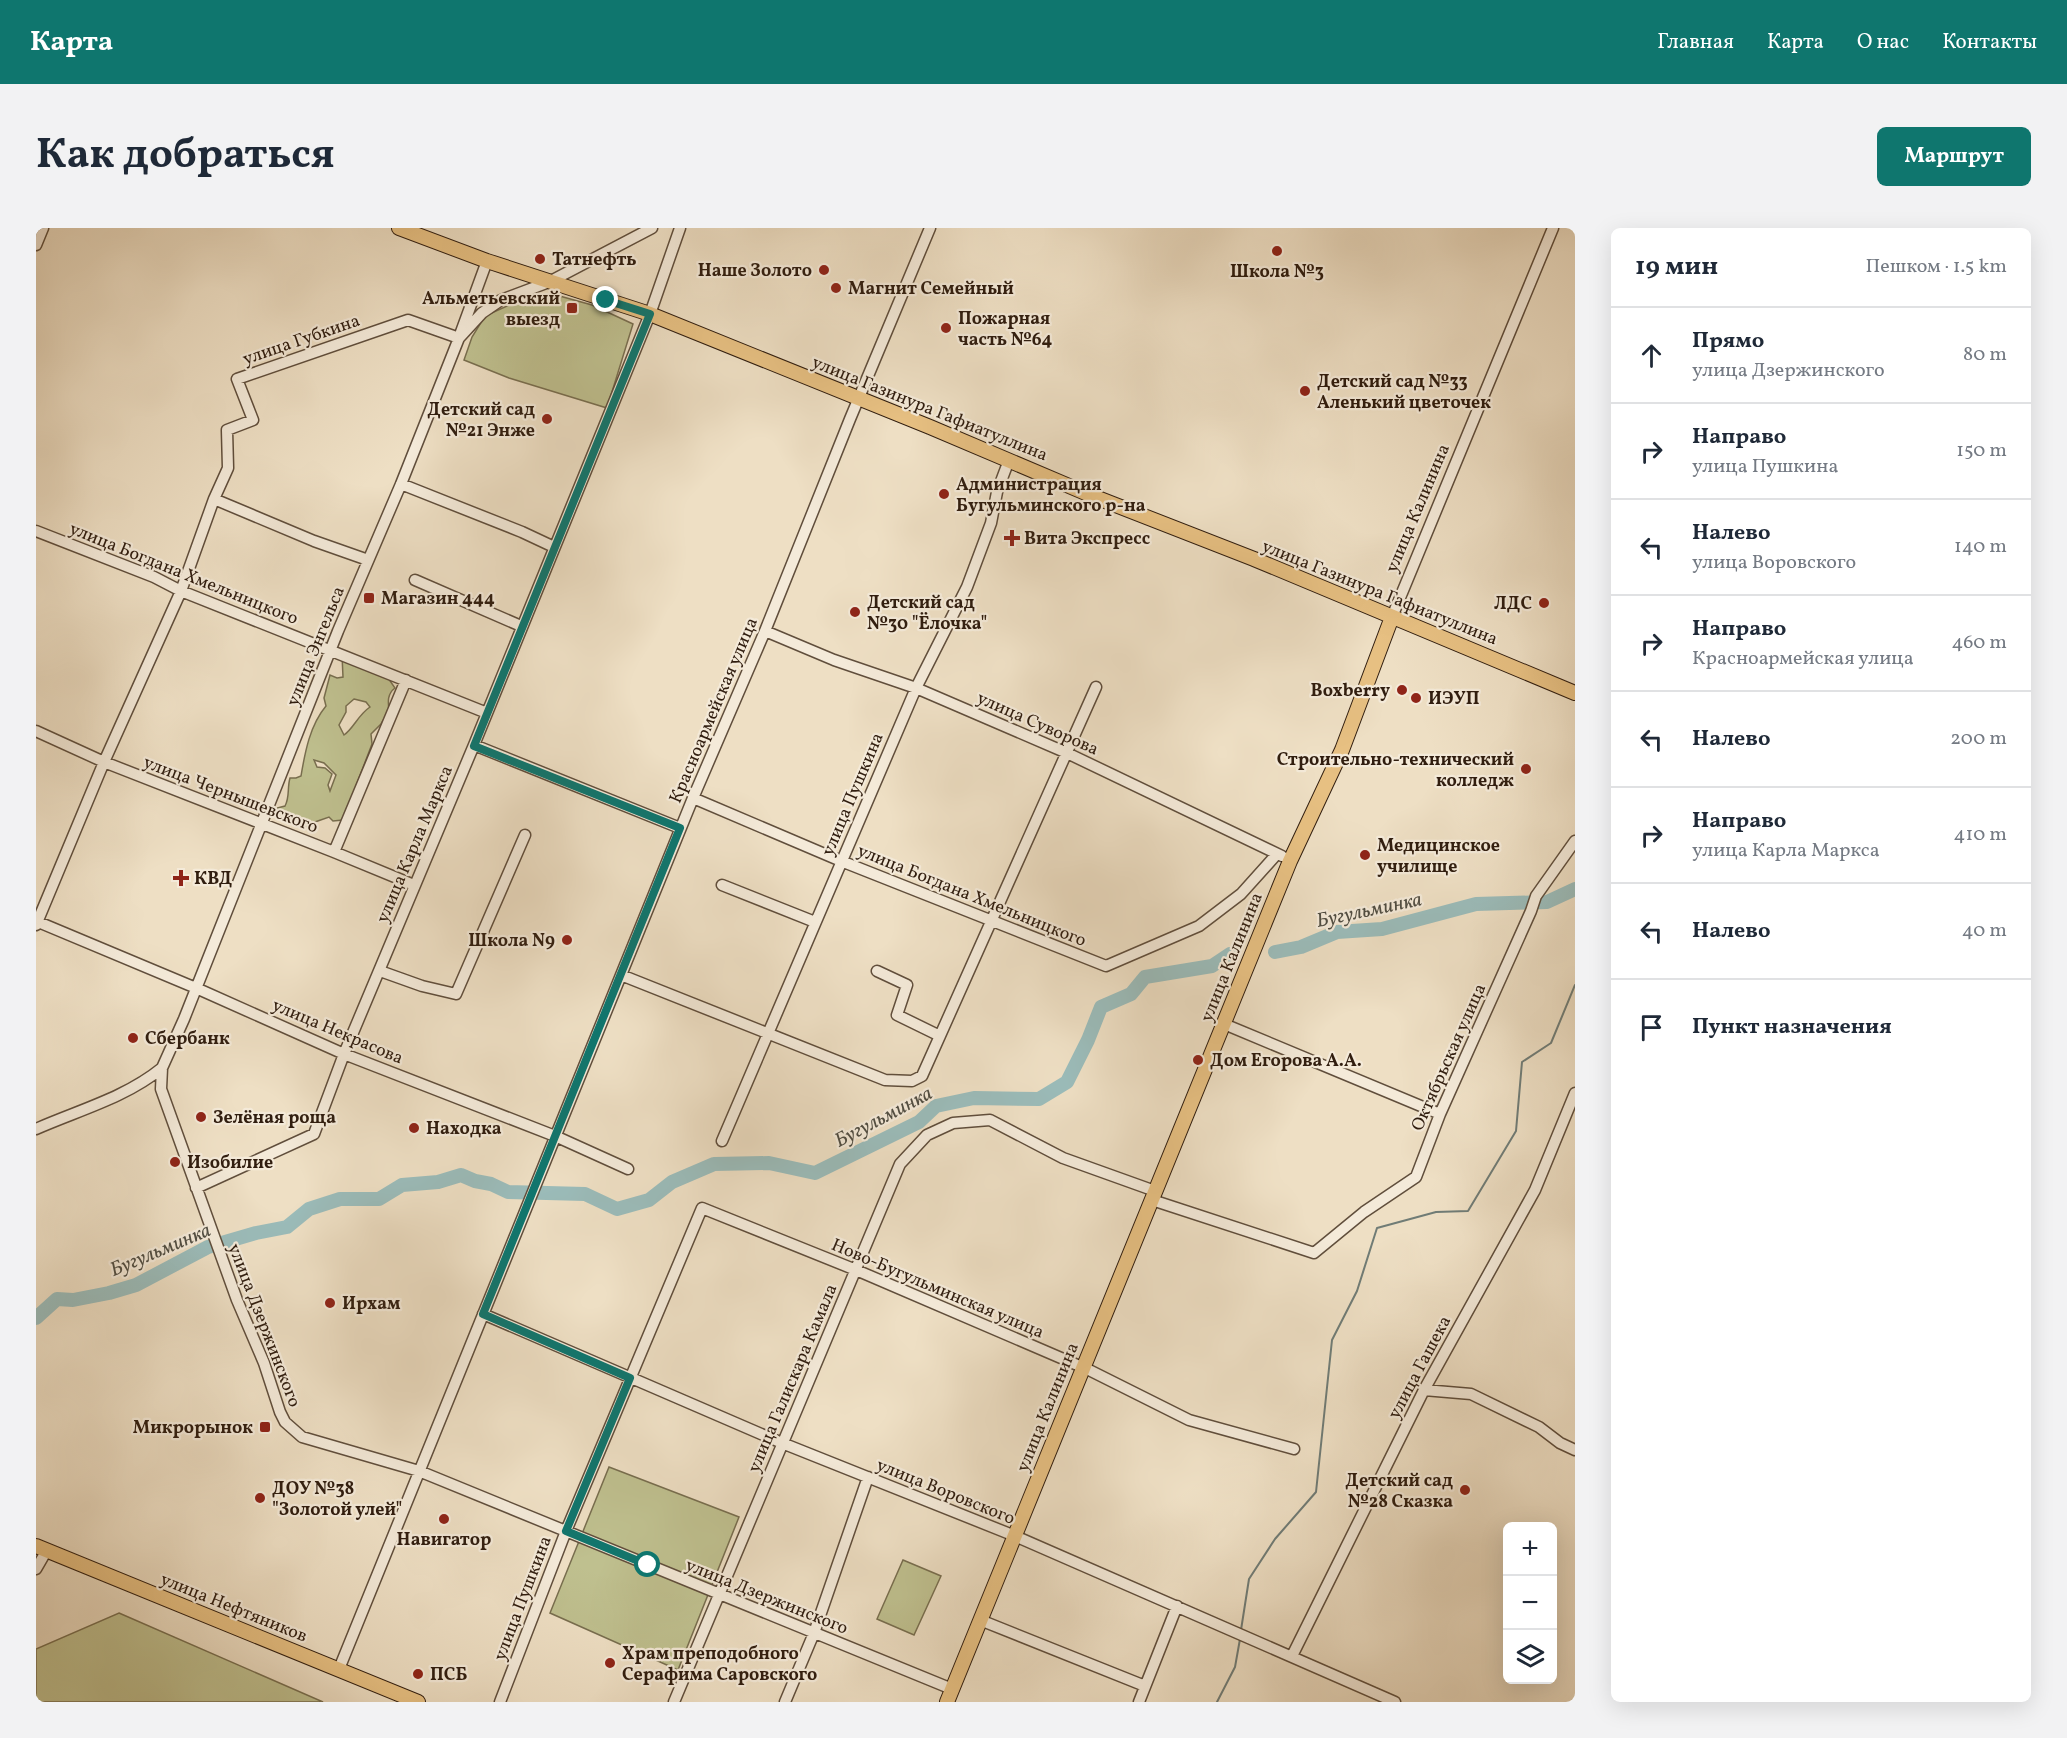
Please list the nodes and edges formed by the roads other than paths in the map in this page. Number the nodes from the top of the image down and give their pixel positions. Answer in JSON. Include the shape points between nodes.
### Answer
{"nodes":[{"id":1,"x":399,"y":228,"type":"edge"},
{"id":2,"x":652,"y":228,"type":"edge"},
{"id":3,"x":680,"y":228,"type":"edge"},
{"id":4,"x":930,"y":228,"type":"edge"},
{"id":5,"x":1553,"y":228,"type":"edge"},
{"id":6,"x":40,"y":230,"type":"edge"},
{"id":7,"x":36,"y":245,"type":"edge"},
{"id":8,"x":487,"y":261,"type":"junction"},
{"id":9,"x":549,"y":282,"type":"junction"},
{"id":10,"x":650,"y":314,"type":"junction"},
{"id":11,"x":459,"y":338,"type":"junction"},
{"id":12,"x":859,"y":398,"type":"junction"},
{"id":13,"x":1009,"y":460,"type":"junction"},
{"id":14,"x":401,"y":484,"type":"junction"},
{"id":15,"x":214,"y":499,"type":"junction"},
{"id":16,"x":36,"y":531,"type":"edge"},
{"id":17,"x":554,"y":547,"type":"junction"},
{"id":18,"x":368,"y":560,"type":"junction"},
{"id":19,"x":415,"y":580,"type":"dead end"},
{"id":20,"x":181,"y":591,"type":"junction"},
{"id":21,"x":1392,"y":617,"type":"junction"},
{"id":22,"x":521,"y":626,"type":"junction"},
{"id":23,"x":765,"y":631,"type":"junction"},
{"id":24,"x":331,"y":650,"type":"junction"},
{"id":25,"x":406,"y":680,"type":"junction"},
{"id":26,"x":1096,"y":687,"type":"dead end"},
{"id":27,"x":916,"y":688,"type":"junction"},
{"id":28,"x":1575,"y":693,"type":"edge"},
{"id":29,"x":487,"y":713,"type":"junction"},
{"id":30,"x":36,"y":731,"type":"edge"},
{"id":31,"x":474,"y":746,"type":"junction"},
{"id":32,"x":1067,"y":753,"type":"junction"},
{"id":33,"x":104,"y":762,"type":"junction"},
{"id":34,"x":693,"y":798,"type":"junction"},
{"id":35,"x":261,"y":823,"type":"junction"},
{"id":36,"x":680,"y":828,"type":"junction"},
{"id":37,"x":525,"y":835,"type":"dead end"},
{"id":38,"x":1575,"y":841,"type":"edge"},
{"id":39,"x":334,"y":852,"type":"junction"},
{"id":40,"x":1277,"y":854,"type":"junction"},
{"id":41,"x":841,"y":861,"type":"junction"},
{"id":42,"x":1290,"y":861,"type":"junction"},
{"id":43,"x":414,"y":885,"type":"junction"},
{"id":44,"x":722,"y":885,"type":"dead end"},
{"id":45,"x":992,"y":921,"type":"junction"},
{"id":46,"x":815,"y":922,"type":"junction"},
{"id":47,"x":36,"y":923,"type":"edge"},
{"id":48,"x":380,"y":971,"type":"junction"},
{"id":49,"x":877,"y":971,"type":"dead end"},
{"id":50,"x":621,"y":975,"type":"junction"},
{"id":51,"x":196,"y":988,"type":"junction"},
{"id":52,"x":1224,"y":1024,"type":"junction"},
{"id":53,"x":768,"y":1032,"type":"junction"},
{"id":54,"x":940,"y":1036,"type":"junction"},
{"id":55,"x":344,"y":1054,"type":"junction"},
{"id":56,"x":162,"y":1068,"type":"junction"},
{"id":57,"x":1575,"y":1093,"type":"edge"},
{"id":58,"x":1440,"y":1114,"type":"junction"},
{"id":59,"x":36,"y":1129,"type":"edge"},
{"id":60,"x":555,"y":1136,"type":"junction"},
{"id":61,"x":722,"y":1141,"type":"dead end"},
{"id":62,"x":628,"y":1169,"type":"dead end"},
{"id":63,"x":196,"y":1188,"type":"junction"},
{"id":64,"x":1153,"y":1196,"type":"junction"},
{"id":65,"x":702,"y":1208,"type":"joint"},
{"id":66,"x":856,"y":1270,"type":"junction"},
{"id":67,"x":483,"y":1314,"type":"junction"},
{"id":68,"x":1082,"y":1367,"type":"junction"},
{"id":69,"x":630,"y":1378,"type":"junction"},
{"id":70,"x":1424,"y":1390,"type":"junction"},
{"id":71,"x":782,"y":1443,"type":"junction"},
{"id":72,"x":1294,"y":1449,"type":"dead end"},
{"id":73,"x":1575,"y":1450,"type":"edge"},
{"id":74,"x":419,"y":1471,"type":"junction"},
{"id":75,"x":868,"y":1477,"type":"junction"},
{"id":76,"x":566,"y":1531,"type":"junction"},
{"id":77,"x":1015,"y":1536,"type":"junction"},
{"id":78,"x":42,"y":1548,"type":"edge"},
{"id":79,"x":36,"y":1569,"type":"edge"},
{"id":80,"x":719,"y":1594,"type":"junction"},
{"id":81,"x":1177,"y":1606,"type":"junction"},
{"id":82,"x":980,"y":1620,"type":"junction"},
{"id":83,"x":814,"y":1633,"type":"junction"},
{"id":84,"x":1292,"y":1656,"type":"junction"},
{"id":85,"x":339,"y":1669,"type":"junction"},
{"id":86,"x":1145,"y":1686,"type":"junction"},
{"id":87,"x":949,"y":1696,"type":"edge"},
{"id":88,"x":418,"y":1702,"type":"edge"},
{"id":89,"x":500,"y":1702,"type":"edge"},
{"id":90,"x":674,"y":1702,"type":"edge"},
{"id":91,"x":785,"y":1702,"type":"edge"},
{"id":92,"x":1139,"y":1702,"type":"edge"},
{"id":93,"x":1395,"y":1702,"type":"edge"}],
"edges":[{"from":1,"to":8,"type":"main road","name":"улица Газинура Гафиатуллина"},
{"from":2,"to":9,"type":"street","name":"улица Энгельса"},
{"from":3,"to":10,"type":"street"},
{"from":4,"to":12,"type":"street","name":"Красноармейская улица"},
{"from":5,"to":21,"type":"street","name":"улица Калинина"},
{"from":6,"to":7,"type":"street"},
{"from":8,"to":9,"type":"main road","name":"улица Газинура Гафиатуллина"},
{"from":8,"to":11,"type":"street"},
{"from":9,"to":10,"type":"main road","name":"улица Газинура Гафиатуллина"},
{"from":9,"to":11,"type":"street","name":"улица Энгельса","via":[[501,300],[482,313]]},
{"from":10,"to":12,"type":"main road","name":"улица Газинура Гафиатуллина"},
{"from":10,"to":17,"type":"street","name":"улица Карла Маркса"},
{"from":11,"to":14,"type":"street","name":"улица Энгельса"},
{"from":11,"to":15,"type":"street","name":"улица Губкина","via":[[408,320],[237,379],[253,420],[227,430],[228,468]]},
{"from":12,"to":13,"type":"main road","name":"улица Газинура Гафиатуллина"},
{"from":12,"to":23,"type":"street","name":"Красноармейская улица"},
{"from":13,"to":21,"type":"main road","name":"улица Газинура Гафиатуллина"},
{"from":13,"to":27,"type":"street","name":"улица Пушкина","via":[[967,586]]},
{"from":14,"to":17,"type":"street"},
{"from":14,"to":18,"type":"street","name":"улица Энгельса"},
{"from":15,"to":18,"type":"street"},
{"from":15,"to":20,"type":"street","name":"улица Губкина"},
{"from":16,"to":20,"type":"street","name":"улица Богдана Хмельницкого"},
{"from":17,"to":22,"type":"street","name":"улица Карла Маркса"},
{"from":18,"to":24,"type":"street","name":"улица Энгельса"},
{"from":19,"to":22,"type":"street"},
{"from":20,"to":24,"type":"street","name":"улица Богдана Хмельницкого"},
{"from":20,"to":33,"type":"street","name":"улица Губкина"},
{"from":21,"to":28,"type":"main road","name":"улица Газинура Гафиатуллина"},
{"from":21,"to":42,"type":"main road","name":"улица Калинина","via":[[1342,750]]},
{"from":22,"to":29,"type":"street","name":"улица Карла Маркса"},
{"from":23,"to":27,"type":"street","name":"улица Суворова"},
{"from":23,"to":34,"type":"street","name":"Красноармейская улица"},
{"from":24,"to":25,"type":"street","name":"улица Богдана Хмельницкого"},
{"from":24,"to":35,"type":"street","name":"улица Энгельса"},
{"from":25,"to":29,"type":"street","name":"улица Богдана Хмельницкого"},
{"from":25,"to":39,"type":"street"},
{"from":26,"to":32,"type":"street"},
{"from":27,"to":32,"type":"street","name":"улица Суворова"},
{"from":27,"to":41,"type":"street","name":"улица Пушкина"},
{"from":29,"to":31,"type":"street","name":"улица Карла Маркса"},
{"from":30,"to":33,"type":"street","name":"улица Чернышевского"},
{"from":31,"to":36,"type":"street"},
{"from":31,"to":43,"type":"street","name":"улица Карла Маркса"},
{"from":32,"to":40,"type":"street","name":"улица Суворова"},
{"from":32,"to":45,"type":"street"},
{"from":33,"to":35,"type":"street","name":"улица Чернышевского"},
{"from":33,"to":47,"type":"street","name":"улица Губкина"},
{"from":34,"to":36,"type":"street","name":"Красноармейская улица"},
{"from":34,"to":41,"type":"street","name":"улица Богдана Хмельницкого"},
{"from":35,"to":39,"type":"street","name":"улица Чернышевского"},
{"from":35,"to":51,"type":"street","name":"улица Энгельса"},
{"from":36,"to":50,"type":"street","name":"Красноармейская улица"},
{"from":37,"to":48,"type":"street","via":[[456,994]]},
{"from":38,"to":58,"type":"street","name":"Октябрьская улица","via":[[1536,896]]},
{"from":39,"to":43,"type":"street","name":"улица Чернышевского"},
{"from":40,"to":42,"type":"street","name":"улица Суворова"},
{"from":40,"to":45,"type":"street","name":"улица Богдана Хмельницкого","via":[[1241,894],[1199,926],[1106,966]]},
{"from":41,"to":45,"type":"street","name":"улица Богдана Хмельницкого"},
{"from":41,"to":46,"type":"street","name":"улица Пушкина"},
{"from":42,"to":52,"type":"main road","name":"улица Калинина"},
{"from":43,"to":48,"type":"street","name":"улица Карла Маркса"},
{"from":44,"to":46,"type":"street"},
{"from":45,"to":54,"type":"street"},
{"from":46,"to":53,"type":"street","name":"улица Пушкина"},
{"from":47,"to":51,"type":"street","name":"улица Некрасова"},
{"from":48,"to":55,"type":"street","name":"улица Карла Маркса"},
{"from":49,"to":54,"type":"street","via":[[907,985],[897,1015]]},
{"from":50,"to":53,"type":"street"},
{"from":50,"to":60,"type":"street","name":"Красноармейская улица"},
{"from":51,"to":55,"type":"street","name":"улица Некрасова"},
{"from":51,"to":56,"type":"street","name":"улица Энгельса"},
{"from":52,"to":58,"type":"street"},
{"from":52,"to":64,"type":"main road","name":"улица Калинина"},
{"from":53,"to":54,"type":"street","via":[[885,1080],[912,1081],[922,1076]]},
{"from":53,"to":61,"type":"street","name":"улица Пушкина"},
{"from":55,"to":60,"type":"street","name":"улица Некрасова"},
{"from":55,"to":63,"type":"street","name":"улица Карла Маркса","via":[[314,1134]]},
{"from":56,"to":59,"type":"street","via":[[118,1095]]},
{"from":56,"to":63,"type":"street","name":"улица Дзержинского","via":[[161,1089]]},
{"from":57,"to":70,"type":"street","name":"улица Гашека","via":[[1535,1190]]},
{"from":58,"to":64,"type":"street","name":"Октябрьская улица","via":[[1416,1177],[1364,1212],[1314,1253]]},
{"from":60,"to":62,"type":"street","name":"улица Некрасова"},
{"from":60,"to":67,"type":"street","name":"Красноармейская улица"},
{"from":63,"to":74,"type":"street","name":"улица Дзержинского","via":[[285,1422],[302,1437]]},
{"from":64,"to":66,"type":"street","name":"улица Галискара Камала","via":[[1063,1158],[990,1120],[953,1124],[927,1135],[900,1164]]},
{"from":64,"to":68,"type":"main road","name":"улица Калинина"},
{"from":65,"to":66,"type":"street","name":"Ново-Бугульминская улица"},
{"from":65,"to":69,"type":"street","name":"улица Пушкина"},
{"from":66,"to":68,"type":"street","name":"Ново-Бугульминская улица"},
{"from":66,"to":71,"type":"street","name":"улица Галискара Камала"},
{"from":67,"to":69,"type":"street","name":"улица Воровского"},
{"from":67,"to":74,"type":"street","name":"Красноармейская улица"},
{"from":68,"to":72,"type":"street","name":"Ново-Бугульминская улица","via":[[1189,1420]]},
{"from":68,"to":77,"type":"main road","name":"улица Калинина"},
{"from":69,"to":71,"type":"street","name":"улица Воровского"},
{"from":69,"to":76,"type":"street","name":"улица Пушкина"},
{"from":70,"to":73,"type":"street","via":[[1471,1394],[1539,1427]]},
{"from":70,"to":84,"type":"street","name":"улица Гашека"},
{"from":71,"to":75,"type":"street","name":"улица Воровского"},
{"from":71,"to":80,"type":"street","name":"улица Галискара Камала"},
{"from":74,"to":76,"type":"street","name":"улица Дзержинского"},
{"from":74,"to":85,"type":"street","name":"Красноармейская улица"},
{"from":75,"to":77,"type":"street","name":"улица Воровского"},
{"from":75,"to":83,"type":"street"},
{"from":76,"to":80,"type":"street","name":"улица Дзержинского"},
{"from":76,"to":89,"type":"street","name":"улица Пушкина"},
{"from":77,"to":81,"type":"street","name":"улица Воровского"},
{"from":77,"to":82,"type":"main road","name":"улица Калинина"},
{"from":78,"to":79,"type":"street"},
{"from":78,"to":85,"type":"main road","name":"улица Нефтяников"},
{"from":80,"to":83,"type":"street","name":"улица Дзержинского"},
{"from":80,"to":90,"type":"street","name":"улица Галискара Камала"},
{"from":81,"to":84,"type":"street","name":"улица Воровского"},
{"from":81,"to":86,"type":"street"},
{"from":82,"to":86,"type":"street"},
{"from":82,"to":87,"type":"main road","name":"улица Калинина"},
{"from":83,"to":87,"type":"street","name":"улица Дзержинского"},
{"from":83,"to":91,"type":"street"},
{"from":84,"to":93,"type":"street","name":"улица Воровского"},
{"from":85,"to":88,"type":"main road","name":"улица Нефтяников"},
{"from":86,"to":92,"type":"street"}]}
